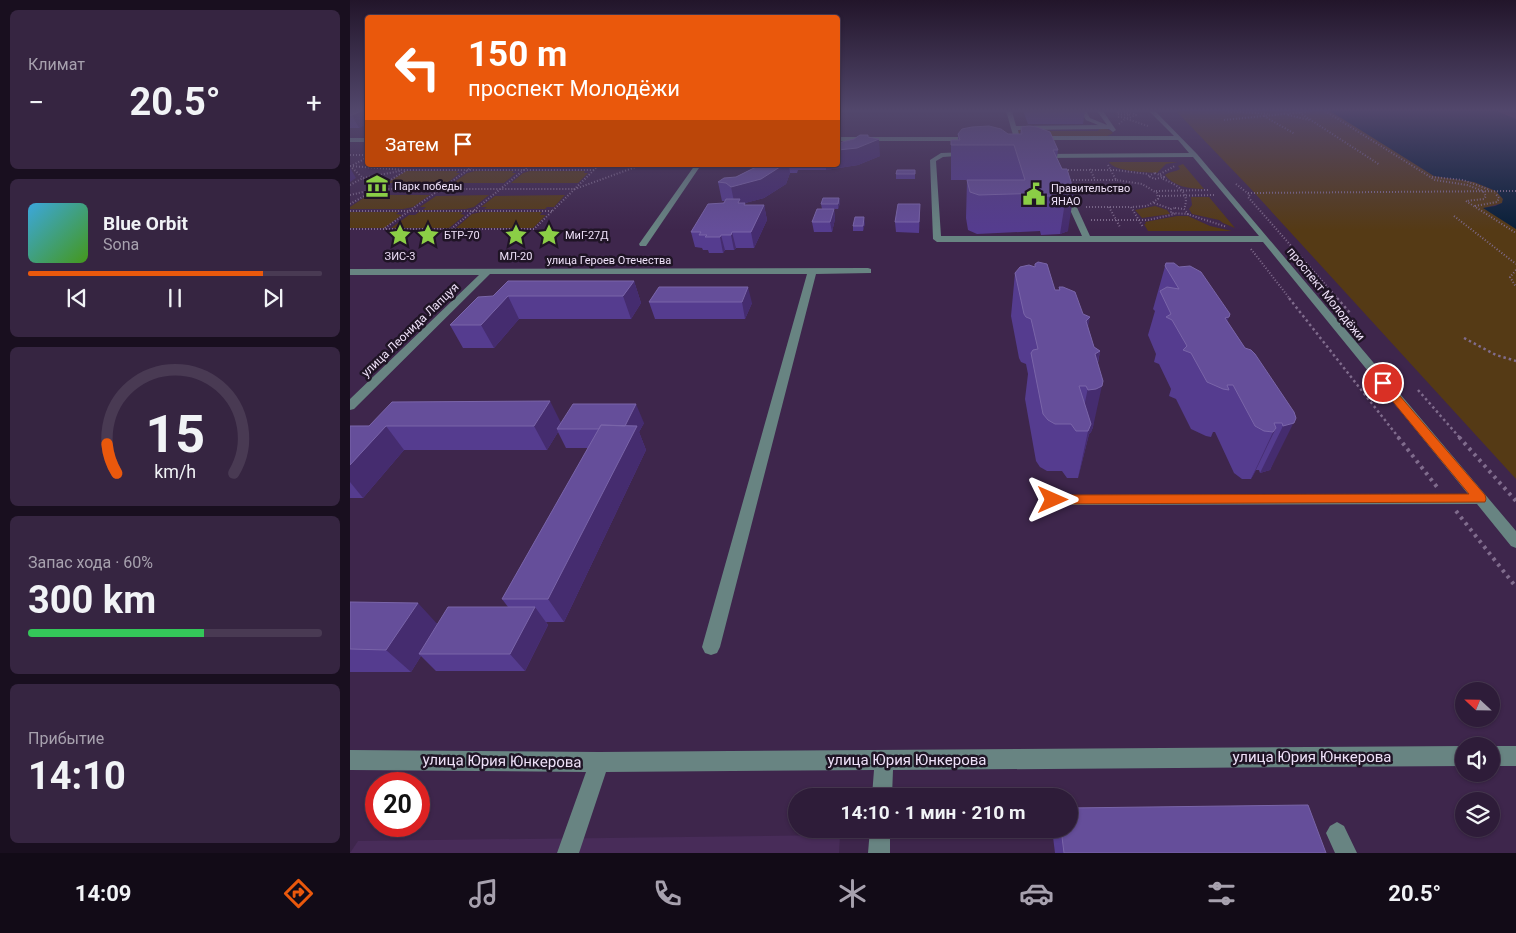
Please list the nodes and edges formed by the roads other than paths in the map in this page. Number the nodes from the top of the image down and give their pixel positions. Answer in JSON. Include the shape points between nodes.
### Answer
{"nodes":[{"id":1,"x":1191,"y":151,"type":"edge"},
{"id":2,"x":977,"y":154,"type":"edge"},
{"id":3,"x":1033,"y":156,"type":"edge"},
{"id":4,"x":1195,"y":156,"type":"junction"},
{"id":5,"x":697,"y":167,"type":"edge"},
{"id":6,"x":1060,"y":179,"type":"edge"},
{"id":7,"x":1264,"y":238,"type":"junction"},
{"id":8,"x":1087,"y":239,"type":"junction"},
{"id":9,"x":642,"y":244,"type":"dead end"},
{"id":10,"x":812,"y":271,"type":"junction"},
{"id":11,"x":868,"y":271,"type":"dead end"},
{"id":12,"x":350,"y":272,"type":"edge"},
{"id":13,"x":487,"y":272,"type":"junction"},
{"id":14,"x":350,"y":406,"type":"edge"},
{"id":15,"x":1480,"y":499,"type":"junction"},
{"id":16,"x":1053,"y":500,"type":"dead end"},
{"id":17,"x":1516,"y":542,"type":"edge"},
{"id":18,"x":711,"y":647,"type":"dead end"},
{"id":19,"x":1455,"y":756,"type":"edge"},
{"id":20,"x":1500,"y":756,"type":"edge"},
{"id":21,"x":1516,"y":756,"type":"edge"},
{"id":22,"x":350,"y":760,"type":"edge"},
{"id":23,"x":884,"y":760,"type":"junction"},
{"id":24,"x":599,"y":762,"type":"junction"},
{"id":25,"x":882,"y":788,"type":"edge"},
{"id":26,"x":1337,"y":833,"type":"dead end"},
{"id":27,"x":880,"y":838,"type":"edge"},
{"id":28,"x":568,"y":853,"type":"edge"},
{"id":29,"x":879,"y":853,"type":"edge"},
{"id":30,"x":1346,"y":853,"type":"edge"}],
"edges":[{"from":1,"to":4,"type":"street","name":"проспект Молодёжи"},
{"from":2,"to":8,"type":"street","via":[[941,155],[933,160],[937,239]]},
{"from":3,"to":4,"type":"street","via":[[1052,159]]},
{"from":4,"to":7,"type":"street","name":"проспект Молодёжи"},
{"from":5,"to":9,"type":"street"},
{"from":6,"to":8,"type":"street"},
{"from":7,"to":8,"type":"street"},
{"from":7,"to":15,"type":"street","name":"проспект Молодёжи"},
{"from":10,"to":11,"type":"street","name":"улица Героев Отечества"},
{"from":10,"to":13,"type":"street","name":"улица Героев Отечества"},
{"from":10,"to":18,"type":"street"},
{"from":12,"to":13,"type":"street","name":"улица Героев Отечества"},
{"from":13,"to":14,"type":"street","name":"улица Леонида Лапцуя"},
{"from":15,"to":16,"type":"street"},
{"from":15,"to":17,"type":"street","name":"проспект Молодёжи"},
{"from":19,"to":23,"type":"street","name":"улица Юрия Юнкерова"},
{"from":20,"to":21,"type":"street"},
{"from":22,"to":24,"type":"street","name":"улица Юрия Юнкерова"},
{"from":23,"to":24,"type":"street","name":"улица Юрия Юнкерова"},
{"from":23,"to":25,"type":"street"},
{"from":24,"to":28,"type":"street"},
{"from":26,"to":30,"type":"street"},
{"from":27,"to":29,"type":"street"}]}
